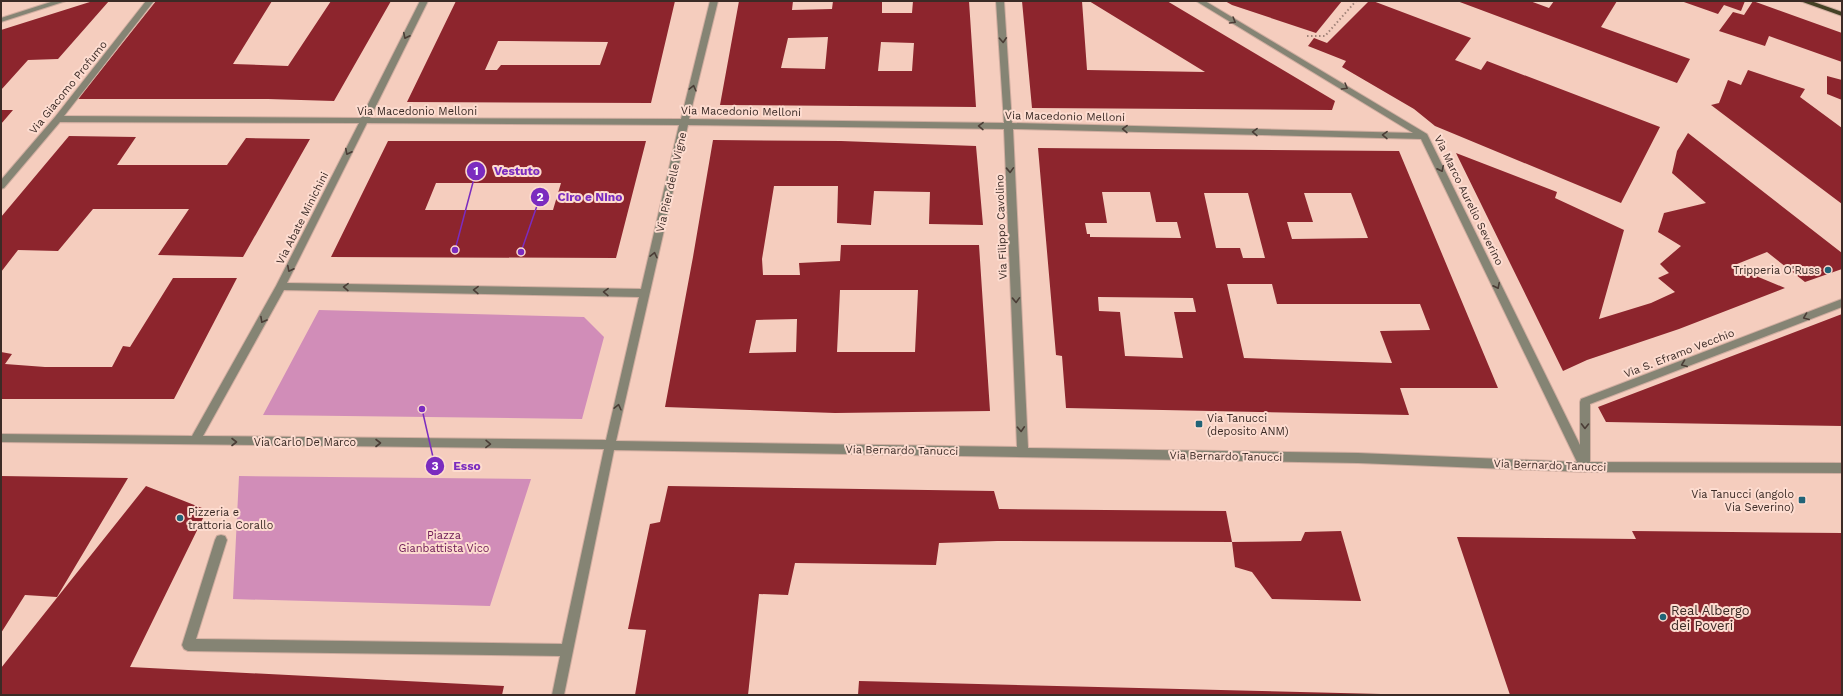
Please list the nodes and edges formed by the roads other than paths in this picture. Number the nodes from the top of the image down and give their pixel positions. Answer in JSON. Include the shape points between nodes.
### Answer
{"nodes":[{"id":1,"x":62,"y":1,"type":"edge"},
{"id":2,"x":150,"y":1,"type":"edge"},
{"id":3,"x":424,"y":1,"type":"edge"},
{"id":4,"x":714,"y":1,"type":"edge"},
{"id":5,"x":1000,"y":1,"type":"edge"},
{"id":6,"x":1200,"y":1,"type":"edge"},
{"id":7,"x":1804,"y":1,"type":"edge"},
{"id":8,"x":1842,"y":14,"type":"edge"},
{"id":9,"x":1,"y":20,"type":"edge"},
{"id":10,"x":58,"y":119,"type":"junction"},
{"id":11,"x":364,"y":122,"type":"junction"},
{"id":12,"x":684,"y":122,"type":"junction"},
{"id":13,"x":1008,"y":126,"type":"junction"},
{"id":14,"x":1424,"y":136,"type":"junction"},
{"id":15,"x":1,"y":186,"type":"edge"},
{"id":16,"x":282,"y":286,"type":"junction"},
{"id":17,"x":645,"y":293,"type":"junction"},
{"id":18,"x":1842,"y":303,"type":"edge"},
{"id":19,"x":1,"y":438,"type":"edge"},
{"id":20,"x":195,"y":441,"type":"junction"},
{"id":21,"x":610,"y":445,"type":"junction"},
{"id":22,"x":1023,"y":453,"type":"junction"},
{"id":23,"x":1585,"y":466,"type":"junction"},
{"id":24,"x":1842,"y":468,"type":"edge"},
{"id":25,"x":221,"y":540,"type":"dead end"},
{"id":26,"x":568,"y":650,"type":"junction"},
{"id":27,"x":558,"y":695,"type":"edge"}],
"edges":[{"from":1,"to":9,"type":"street"},
{"from":2,"to":10,"type":"street","name":"Via Giacomo Profumo"},
{"from":3,"to":11,"type":"street","name":"Via Abate Minichini","one_way":true},
{"from":12,"to":4,"type":"street","name":"Via Pier delle Vigne","one_way":true},
{"from":5,"to":13,"type":"street","name":"Via Filippo Cavolino","one_way":true},
{"from":6,"to":14,"type":"street","name":"Via Marco Aurelio Severino","one_way":true},
{"from":7,"to":8,"type":"main road"},
{"from":10,"to":11,"type":"street","name":"Via Macedonio Melloni"},
{"from":10,"to":15,"type":"street","name":"Via Giacomo Profumo"},
{"from":11,"to":12,"type":"street","name":"Via Macedonio Melloni"},
{"from":11,"to":16,"type":"street","name":"Via Abate Minichini","one_way":true},
{"from":13,"to":12,"type":"street","name":"Via Macedonio Melloni","one_way":true},
{"from":17,"to":12,"type":"street","name":"Via Pier delle Vigne","one_way":true},
{"from":14,"to":13,"type":"street","name":"Via Macedonio Melloni","one_way":true},
{"from":13,"to":22,"type":"street","name":"Via Filippo Cavolino","one_way":true},
{"from":14,"to":23,"type":"street","name":"Via Marco Aurelio Severino","one_way":true},
{"from":17,"to":16,"type":"street","one_way":true},
{"from":16,"to":20,"type":"street","name":"Via Abate Minichini","one_way":true},
{"from":21,"to":17,"type":"street","one_way":true},
{"from":18,"to":23,"type":"street","name":"Via S. Eframo Vecchio","one_way":true,"via":[[1585,402]]},
{"from":19,"to":20,"type":"street","name":"Via Carlo De Marco"},
{"from":20,"to":21,"type":"street","name":"Via Carlo De Marco","one_way":true},
{"from":21,"to":22,"type":"street","name":"Via Bernardo Tanucci"},
{"from":21,"to":26,"type":"street"},
{"from":22,"to":23,"type":"street","name":"Via Bernardo Tanucci","via":[[1358,458]]},
{"from":23,"to":24,"type":"street","name":"Via Bernardo Tanucci"},
{"from":25,"to":26,"type":"street","via":[[188,645]]},
{"from":26,"to":27,"type":"street"}]}
